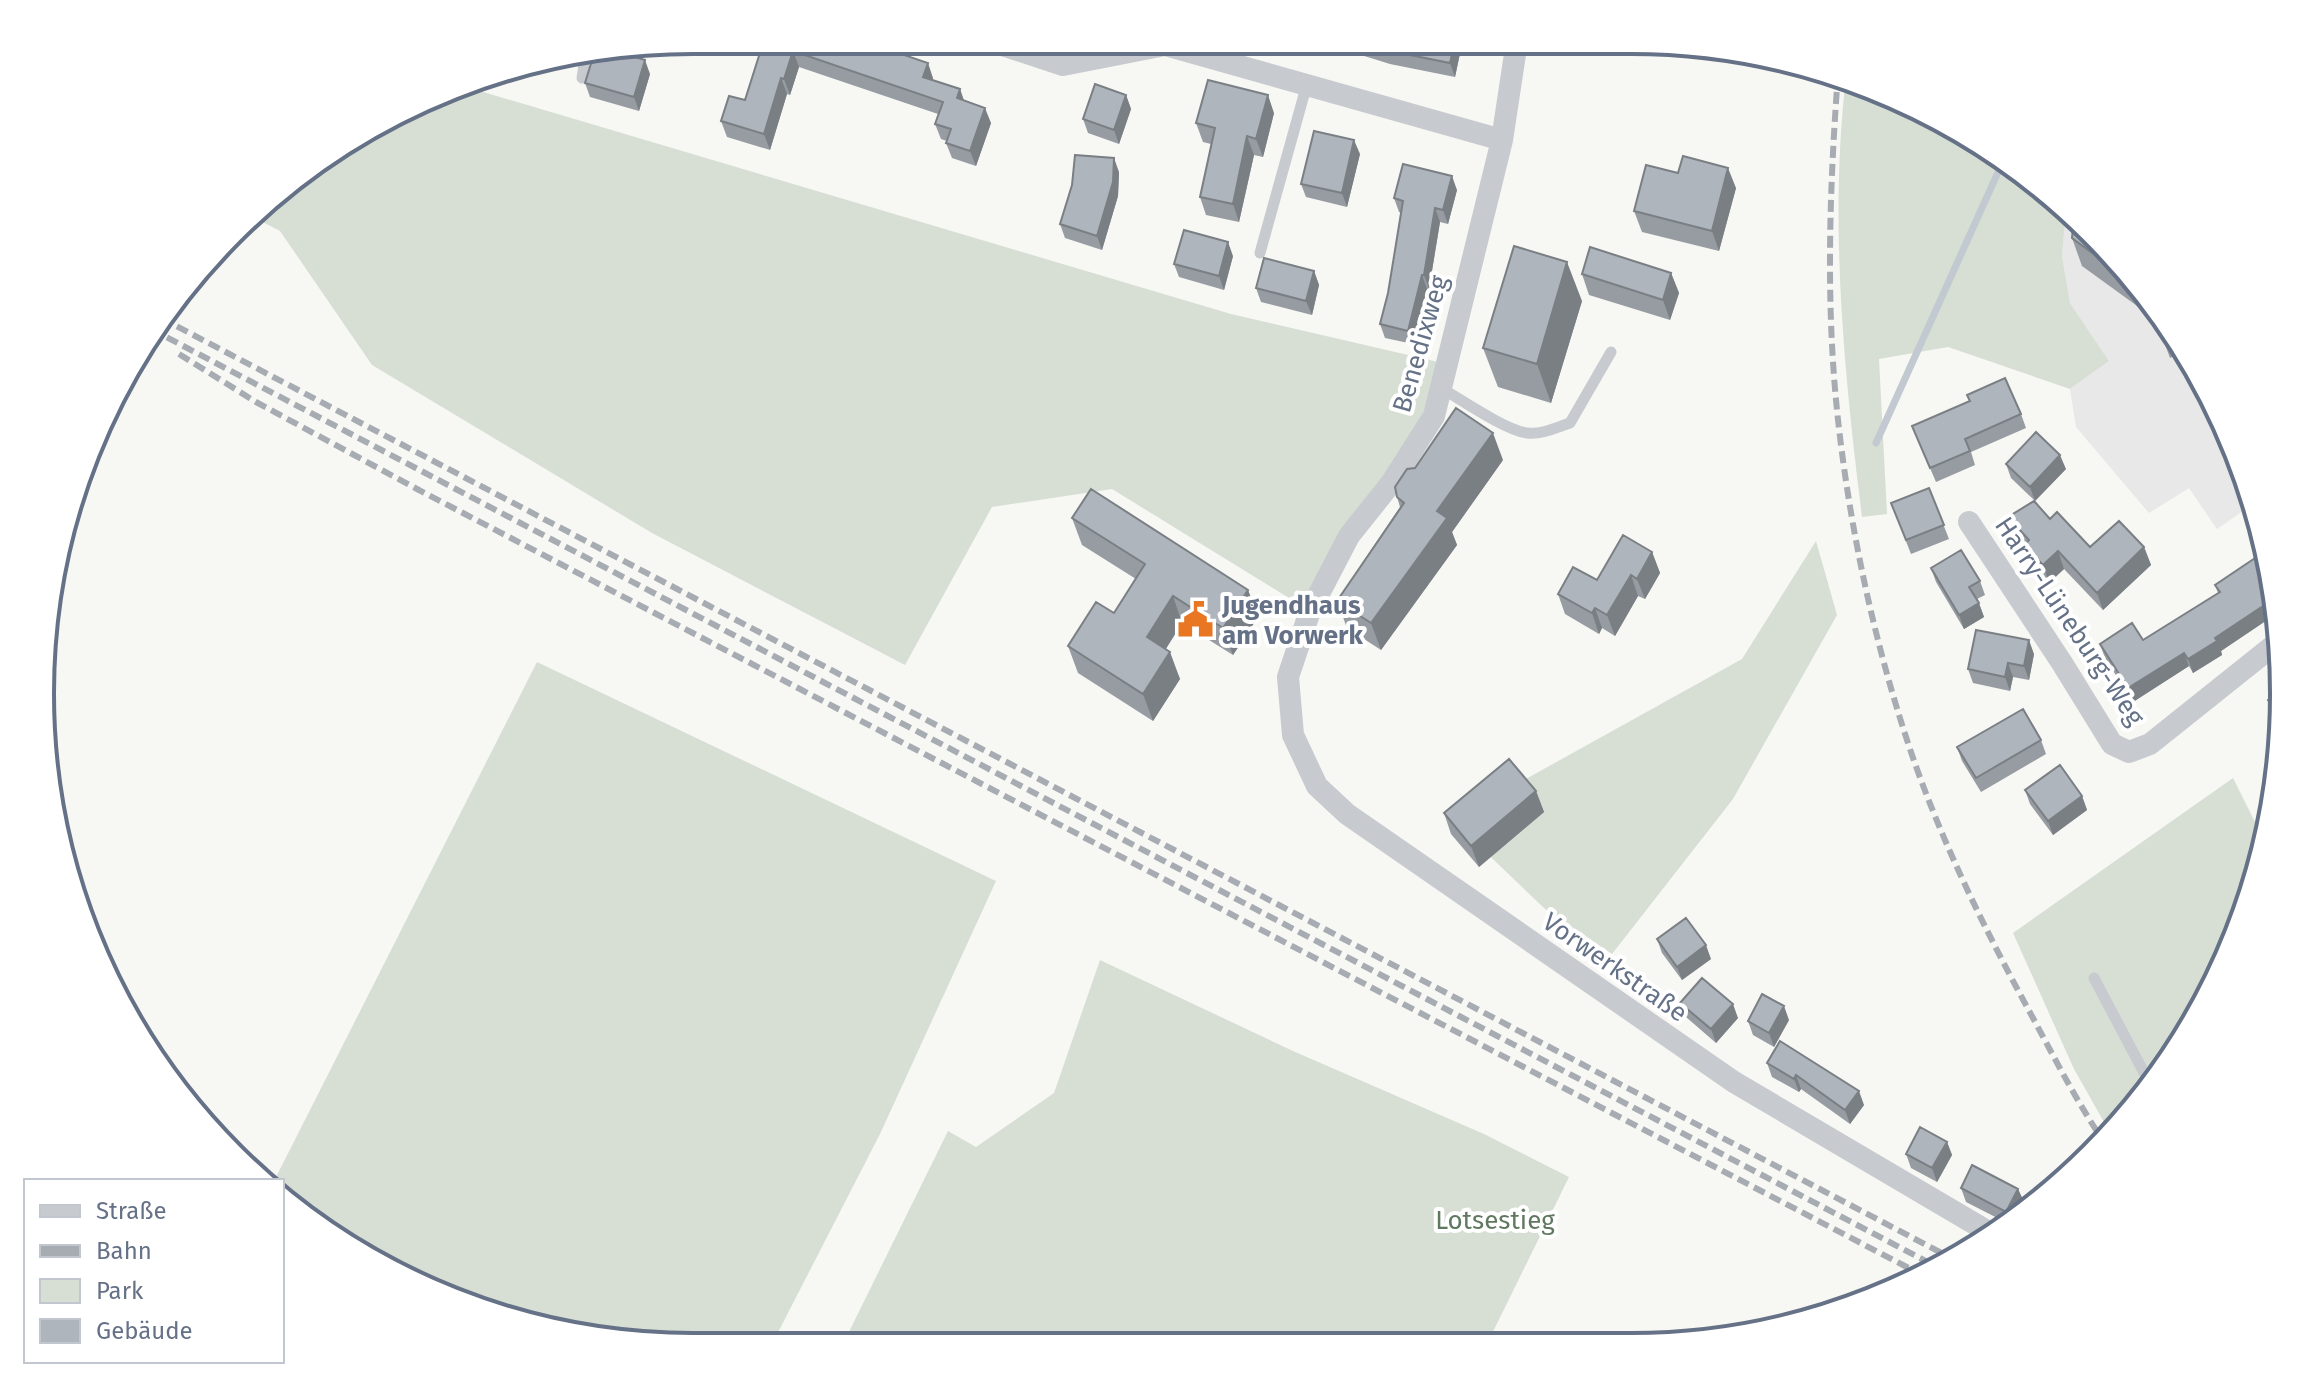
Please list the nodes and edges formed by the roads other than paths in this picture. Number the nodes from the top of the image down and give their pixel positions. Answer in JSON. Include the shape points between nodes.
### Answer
{"nodes":[{"id":1,"x":1030,"y":54,"type":"edge"},
{"id":2,"x":1114,"y":54,"type":"edge"},
{"id":3,"x":1205,"y":54,"type":"edge"},
{"id":4,"x":1515,"y":54,"type":"edge"},
{"id":5,"x":584,"y":63,"type":"edge"},
{"id":6,"x":582,"y":78,"type":"dead end"},
{"id":7,"x":1307,"y":83,"type":"junction"},
{"id":8,"x":1502,"y":140,"type":"junction"},
{"id":9,"x":1260,"y":253,"type":"dead end"},
{"id":10,"x":1611,"y":352,"type":"dead end"},
{"id":11,"x":1441,"y":388,"type":"junction"},
{"id":12,"x":1969,"y":522,"type":"dead end"},
{"id":13,"x":2269,"y":649,"type":"edge"},
{"id":14,"x":1288,"y":677,"type":"joint"},
{"id":15,"x":2094,"y":978,"type":"dead end"},
{"id":16,"x":2145,"y":1074,"type":"edge"},
{"id":17,"x":1981,"y":1228,"type":"edge"}],
"edges":[{"from":1,"to":2,"type":"street","via":[[1063,65]]},
{"from":3,"to":7,"type":"street"},
{"from":4,"to":8,"type":"street","name":"Benedixweg"},
{"from":5,"to":6,"type":"lane"},
{"from":7,"to":8,"type":"street"},
{"from":7,"to":9,"type":"lane"},
{"from":8,"to":11,"type":"street","name":"Benedixweg"},
{"from":10,"to":11,"type":"lane","via":[[1570,423],[1548,430],[1528,434],[1509,427]]},
{"from":11,"to":14,"type":"street","name":"Benedixweg","via":[[1434,416],[1342,548],[1310,611]]},
{"from":12,"to":13,"type":"street","name":"Harry-Lüneburg-Weg","via":[[2112,744],[2129,752],[2150,744]]},
{"from":14,"to":17,"type":"street","name":"Vorwerkstraße","via":[[1293,735],[1317,786],[1347,814],[1734,1082]]},
{"from":15,"to":16,"type":"lane"}]}
